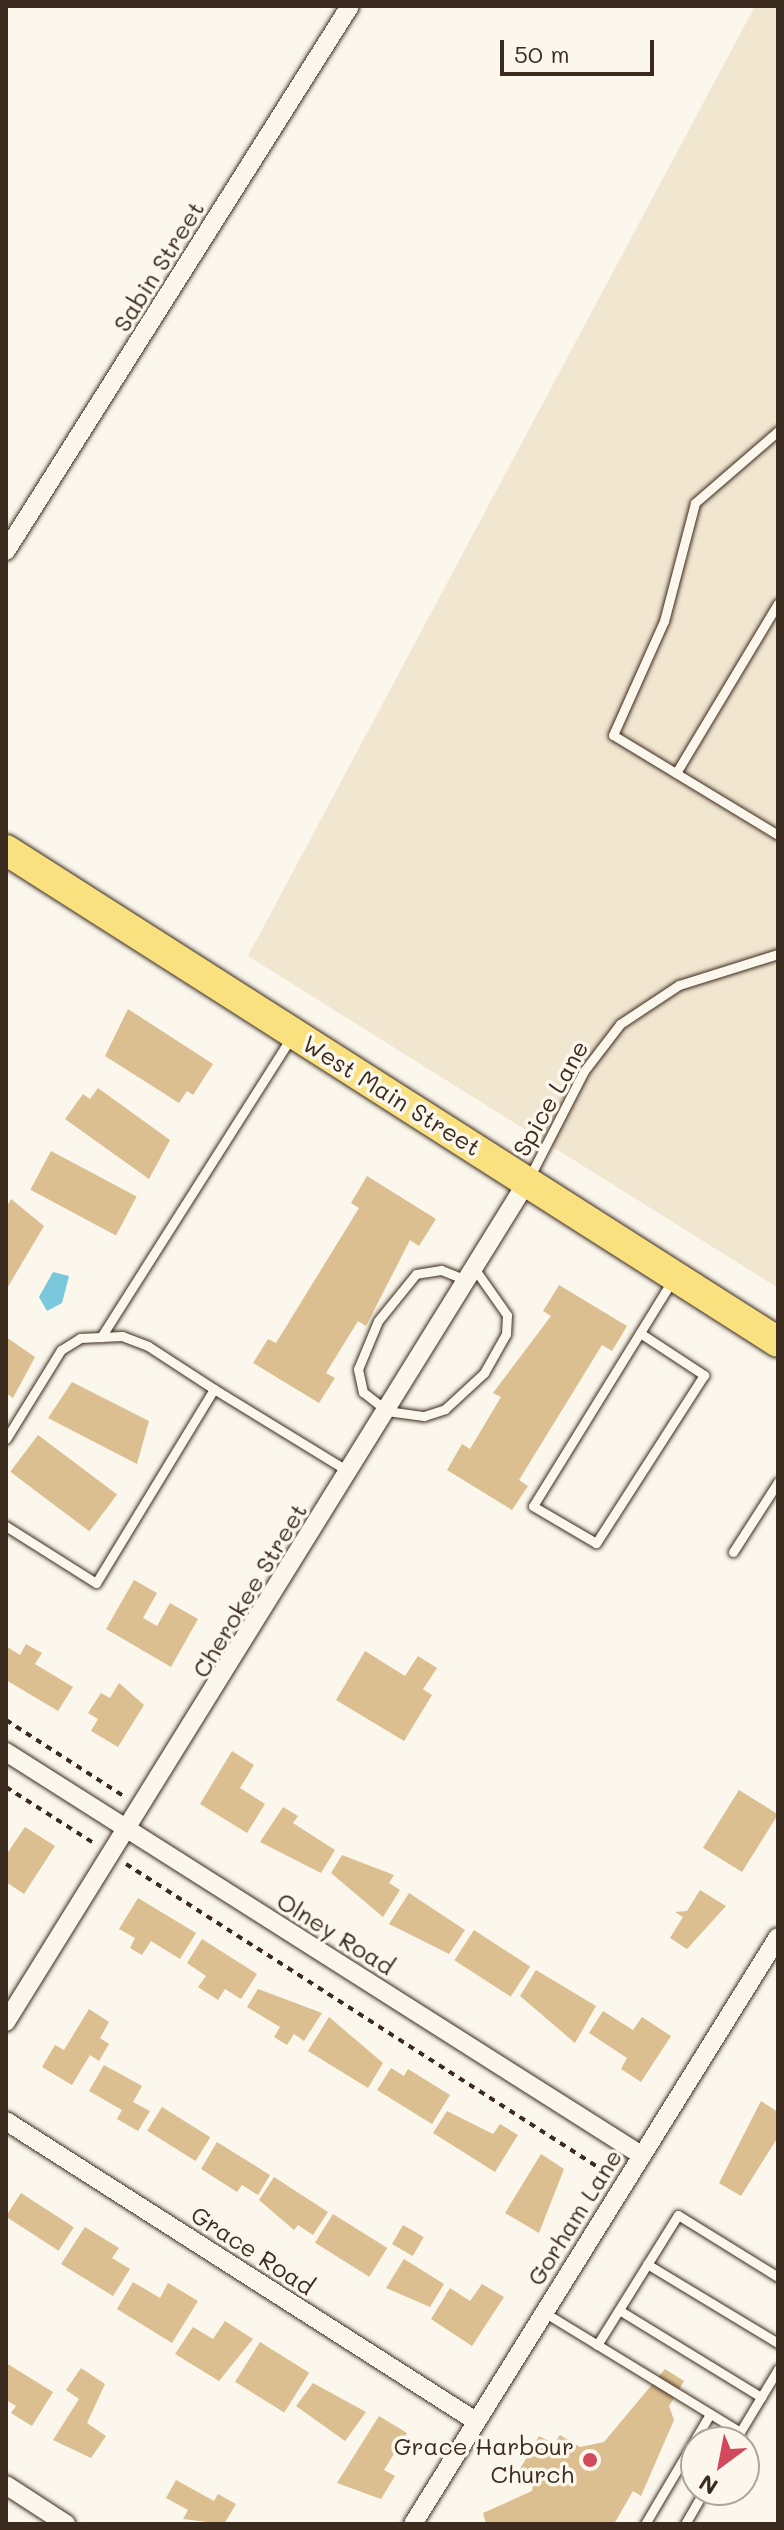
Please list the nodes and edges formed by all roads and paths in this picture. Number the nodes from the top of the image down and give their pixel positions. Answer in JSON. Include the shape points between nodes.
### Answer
{"nodes":[{"id":1,"x":350,"y":6,"type":"edge"},
{"id":2,"x":778,"y":431,"type":"edge"},
{"id":3,"x":6,"y":551,"type":"edge"},
{"id":4,"x":778,"y":603,"type":"edge"},
{"id":5,"x":676,"y":773,"type":"junction"},
{"id":6,"x":778,"y":835,"type":"edge"},
{"id":7,"x":6,"y":850,"type":"edge"},
{"id":8,"x":778,"y":954,"type":"edge"},
{"id":9,"x":294,"y":1033,"type":"junction"},
{"id":10,"x":528,"y":1180,"type":"junction"},
{"id":11,"x":470,"y":1274,"type":"junction"},
{"id":12,"x":675,"y":1276,"type":"junction"},
{"id":13,"x":640,"y":1333,"type":"junction"},
{"id":14,"x":101,"y":1337,"type":"junction"},
{"id":15,"x":778,"y":1342,"type":"edge"},
{"id":16,"x":214,"y":1389,"type":"junction"},
{"id":17,"x":387,"y":1411,"type":"junction"},
{"id":18,"x":6,"y":1439,"type":"edge"},
{"id":19,"x":349,"y":1472,"type":"junction"},
{"id":20,"x":778,"y":1482,"type":"edge"},
{"id":21,"x":6,"y":1526,"type":"edge"},
{"id":22,"x":733,"y":1552,"type":"dead end"},
{"id":23,"x":6,"y":1720,"type":"edge"},
{"id":24,"x":6,"y":1752,"type":"edge"},
{"id":25,"x":6,"y":1787,"type":"edge"},
{"id":26,"x":144,"y":1809,"type":"junction"},
{"id":27,"x":131,"y":1831,"type":"junction"},
{"id":28,"x":114,"y":1856,"type":"junction"},
{"id":29,"x":778,"y":1937,"type":"edge"},
{"id":30,"x":6,"y":2022,"type":"edge"},
{"id":31,"x":6,"y":2121,"type":"edge"},
{"id":32,"x":641,"y":2155,"type":"junction"},
{"id":33,"x":623,"y":2183,"type":"junction"},
{"id":34,"x":647,"y":2264,"type":"junction"},
{"id":35,"x":778,"y":2277,"type":"edge"},
{"id":36,"x":619,"y":2310,"type":"junction"},
{"id":37,"x":542,"y":2311,"type":"junction"},
{"id":38,"x":778,"y":2343,"type":"edge"},
{"id":39,"x":597,"y":2345,"type":"junction"},
{"id":40,"x":778,"y":2369,"type":"edge"},
{"id":41,"x":761,"y":2397,"type":"junction"},
{"id":42,"x":710,"y":2414,"type":"junction"},
{"id":43,"x":474,"y":2420,"type":"junction"},
{"id":44,"x":730,"y":2426,"type":"edge"},
{"id":45,"x":744,"y":2426,"type":"edge"},
{"id":46,"x":6,"y":2485,"type":"edge"},
{"id":47,"x":696,"y":2506,"type":"edge"},
{"id":48,"x":66,"y":2524,"type":"edge"},
{"id":49,"x":413,"y":2524,"type":"edge"},
{"id":50,"x":645,"y":2524,"type":"edge"},
{"id":51,"x":685,"y":2524,"type":"edge"}],
"edges":[{"from":1,"to":3,"type":"street","name":"Sabin Street"},
{"from":2,"to":5,"type":"lane","via":[[695,503],[664,621],[613,735]]},
{"from":4,"to":5,"type":"lane"},
{"from":5,"to":6,"type":"lane"},
{"from":7,"to":9,"type":"main road","name":"West Main Street"},
{"from":8,"to":10,"type":"lane","name":"Spice Lane","via":[[679,985],[620,1024],[584,1071]]},
{"from":9,"to":10,"type":"main road","name":"West Main Street"},
{"from":9,"to":14,"type":"lane"},
{"from":10,"to":11,"type":"street","name":"Cherokee Street"},
{"from":10,"to":12,"type":"main road","name":"West Main Street"},
{"from":11,"to":17,"type":"street","name":"Cherokee Street"},
{"from":11,"to":17,"type":"lane","via":[[416,1274],[378,1321],[358,1369],[363,1392]]},
{"from":11,"to":17,"type":"lane","via":[[507,1315],[506,1334],[484,1373],[445,1409],[424,1416]]},
{"from":12,"to":13,"type":"lane"},
{"from":12,"to":15,"type":"main road","name":"West Main Street"},
{"from":13,"to":13,"type":"lane","via":[[533,1506],[596,1543],[704,1375]]},
{"from":14,"to":16,"type":"lane","via":[[148,1346]]},
{"from":14,"to":18,"type":"lane","via":[[80,1338],[61,1350]]},
{"from":16,"to":19,"type":"lane"},
{"from":16,"to":21,"type":"lane","via":[[96,1583]]},
{"from":17,"to":19,"type":"street","name":"Cherokee Street"},
{"from":19,"to":26,"type":"street","name":"Cherokee Street"},
{"from":20,"to":22,"type":"lane"},
{"from":23,"to":26,"type":"path"},
{"from":24,"to":27,"type":"street","name":"Olney Road"},
{"from":25,"to":28,"type":"path"},
{"from":26,"to":27,"type":"street","name":"Cherokee Street"},
{"from":27,"to":28,"type":"street","name":"Cherokee Street"},
{"from":27,"to":32,"type":"street","name":"Olney Road"},
{"from":28,"to":30,"type":"street","name":"Cherokee Street"},
{"from":28,"to":33,"type":"path"},
{"from":29,"to":32,"type":"street","name":"Gorham Lane"},
{"from":31,"to":43,"type":"street","name":"Grace Road"},
{"from":32,"to":33,"type":"street","name":"Gorham Lane"},
{"from":33,"to":37,"type":"street","name":"Gorham Lane"},
{"from":34,"to":35,"type":"lane","via":[[678,2215]]},
{"from":34,"to":36,"type":"lane"},
{"from":34,"to":38,"type":"lane"},
{"from":36,"to":39,"type":"lane"},
{"from":36,"to":41,"type":"lane"},
{"from":37,"to":39,"type":"lane"},
{"from":37,"to":43,"type":"street","name":"Gorham Lane"},
{"from":39,"to":42,"type":"lane"},
{"from":40,"to":41,"type":"lane"},
{"from":41,"to":45,"type":"lane"},
{"from":42,"to":44,"type":"lane"},
{"from":42,"to":50,"type":"lane"},
{"from":43,"to":49,"type":"street","name":"Gorham Lane"},
{"from":46,"to":48,"type":"street"},
{"from":47,"to":51,"type":"lane"}]}
